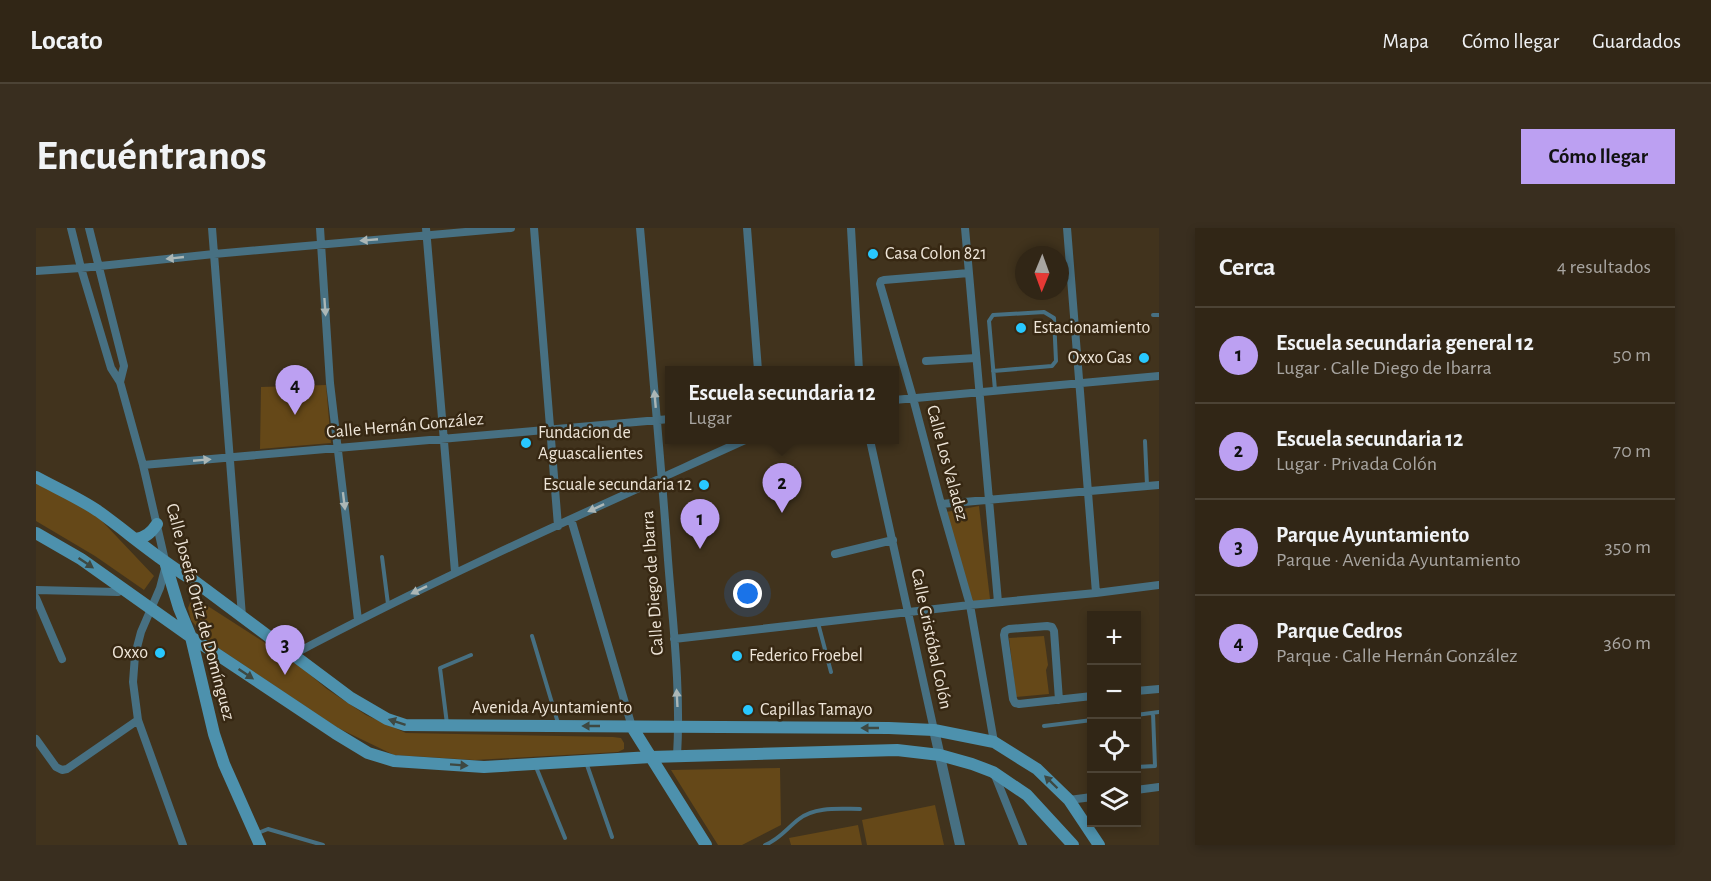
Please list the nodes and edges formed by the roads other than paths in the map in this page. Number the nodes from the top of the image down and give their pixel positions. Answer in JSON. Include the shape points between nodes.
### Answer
{"nodes":[{"id":1,"x":71,"y":228,"type":"edge"},
{"id":2,"x":89,"y":228,"type":"edge"},
{"id":3,"x":212,"y":228,"type":"edge"},
{"id":4,"x":320,"y":228,"type":"edge"},
{"id":5,"x":511,"y":228,"type":"edge"},
{"id":6,"x":534,"y":228,"type":"edge"},
{"id":7,"x":640,"y":228,"type":"edge"},
{"id":8,"x":747,"y":228,"type":"edge"},
{"id":9,"x":851,"y":228,"type":"edge"},
{"id":10,"x":965,"y":228,"type":"edge"},
{"id":11,"x":1067,"y":228,"type":"edge"},
{"id":12,"x":427,"y":232,"type":"edge"},
{"id":13,"x":321,"y":244,"type":"junction"},
{"id":14,"x":214,"y":254,"type":"junction"},
{"id":15,"x":98,"y":267,"type":"junction"},
{"id":16,"x":81,"y":268,"type":"junction"},
{"id":17,"x":36,"y":271,"type":"edge"},
{"id":18,"x":969,"y":273,"type":"junction"},
{"id":19,"x":1153,"y":315,"type":"dead end"},
{"id":20,"x":1159,"y":315,"type":"edge"},
{"id":21,"x":976,"y":358,"type":"junction"},
{"id":22,"x":926,"y":361,"type":"dead end"},
{"id":23,"x":758,"y":366,"type":"edge"},
{"id":24,"x":859,"y":366,"type":"edge"},
{"id":25,"x":993,"y":371,"type":"junction"},
{"id":26,"x":1159,"y":376,"type":"edge"},
{"id":27,"x":120,"y":382,"type":"junction"},
{"id":28,"x":1079,"y":383,"type":"junction"},
{"id":29,"x":996,"y":391,"type":"junction"},
{"id":30,"x":979,"y":392,"type":"junction"},
{"id":31,"x":913,"y":398,"type":"junction"},
{"id":32,"x":899,"y":399,"type":"edge"},
{"id":33,"x":665,"y":419,"type":"edge"},
{"id":34,"x":657,"y":420,"type":"junction"},
{"id":35,"x":550,"y":430,"type":"junction"},
{"id":36,"x":444,"y":440,"type":"junction"},
{"id":37,"x":1145,"y":441,"type":"dead end"},
{"id":38,"x":736,"y":444,"type":"edge"},
{"id":39,"x":871,"y":444,"type":"edge"},
{"id":40,"x":338,"y":448,"type":"junction"},
{"id":41,"x":229,"y":457,"type":"junction"},
{"id":42,"x":143,"y":465,"type":"junction"},
{"id":43,"x":36,"y":477,"type":"edge"},
{"id":44,"x":662,"y":478,"type":"junction"},
{"id":45,"x":1159,"y":485,"type":"edge"},
{"id":46,"x":1147,"y":486,"type":"junction"},
{"id":47,"x":1087,"y":491,"type":"junction"},
{"id":48,"x":988,"y":500,"type":"junction"},
{"id":49,"x":940,"y":504,"type":"junction"},
{"id":50,"x":571,"y":519,"type":"junction"},
{"id":51,"x":157,"y":524,"type":"junction"},
{"id":52,"x":558,"y":526,"type":"junction"},
{"id":53,"x":36,"y":533,"type":"edge"},
{"id":54,"x":136,"y":539,"type":"junction"},
{"id":55,"x":893,"y":540,"type":"junction"},
{"id":56,"x":835,"y":554,"type":"dead end"},
{"id":57,"x":382,"y":557,"type":"dead end"},
{"id":58,"x":166,"y":565,"type":"junction"},
{"id":59,"x":455,"y":572,"type":"junction"},
{"id":60,"x":1159,"y":585,"type":"edge"},
{"id":61,"x":36,"y":590,"type":"edge"},
{"id":62,"x":118,"y":592,"type":"dead end"},
{"id":63,"x":1096,"y":593,"type":"junction"},
{"id":64,"x":36,"y":598,"type":"edge"},
{"id":65,"x":998,"y":602,"type":"junction"},
{"id":66,"x":970,"y":604,"type":"junction"},
{"id":67,"x":388,"y":605,"type":"junction"},
{"id":68,"x":151,"y":608,"type":"junction"},
{"id":69,"x":908,"y":612,"type":"junction"},
{"id":70,"x":242,"y":616,"type":"junction"},
{"id":71,"x":358,"y":620,"type":"junction"},
{"id":72,"x":818,"y":622,"type":"junction"},
{"id":73,"x":532,"y":636,"type":"dead end"},
{"id":74,"x":191,"y":637,"type":"junction"},
{"id":75,"x":674,"y":639,"type":"junction"},
{"id":76,"x":294,"y":654,"type":"junction"},
{"id":77,"x":471,"y":655,"type":"dead end"},
{"id":78,"x":62,"y":660,"type":"dead end"},
{"id":79,"x":831,"y":672,"type":"dead end"},
{"id":80,"x":1159,"y":689,"type":"edge"},
{"id":81,"x":1141,"y":691,"type":"edge"},
{"id":82,"x":1087,"y":697,"type":"edge"},
{"id":83,"x":1059,"y":700,"type":"junction"},
{"id":84,"x":1159,"y":712,"type":"edge"},
{"id":85,"x":1153,"y":713,"type":"junction"},
{"id":86,"x":1141,"y":714,"type":"edge"},
{"id":87,"x":138,"y":720,"type":"junction"},
{"id":88,"x":1087,"y":721,"type":"edge"},
{"id":89,"x":447,"y":725,"type":"junction"},
{"id":90,"x":559,"y":726,"type":"junction"},
{"id":91,"x":1044,"y":726,"type":"dead end"},
{"id":92,"x":632,"y":727,"type":"junction"},
{"id":93,"x":679,"y":728,"type":"junction"},
{"id":94,"x":934,"y":730,"type":"junction"},
{"id":95,"x":36,"y":739,"type":"edge"},
{"id":96,"x":994,"y":741,"type":"junction"},
{"id":97,"x":939,"y":755,"type":"junction"},
{"id":98,"x":677,"y":756,"type":"junction"},
{"id":99,"x":651,"y":757,"type":"junction"},
{"id":100,"x":586,"y":761,"type":"junction"},
{"id":101,"x":535,"y":764,"type":"junction"},
{"id":102,"x":1141,"y":767,"type":"edge"},
{"id":103,"x":993,"y":772,"type":"junction"},
{"id":104,"x":1159,"y":787,"type":"edge"},
{"id":105,"x":1141,"y":789,"type":"edge"},
{"id":106,"x":1087,"y":798,"type":"edge"},
{"id":107,"x":1069,"y":800,"type":"junction"},
{"id":108,"x":860,"y":809,"type":"dead end"},
{"id":109,"x":612,"y":837,"type":"dead end"},
{"id":110,"x":565,"y":838,"type":"dead end"},
{"id":111,"x":258,"y":839,"type":"edge"},
{"id":112,"x":183,"y":845,"type":"edge"},
{"id":113,"x":323,"y":845,"type":"edge"},
{"id":114,"x":705,"y":845,"type":"edge"},
{"id":115,"x":765,"y":845,"type":"edge"},
{"id":116,"x":960,"y":845,"type":"edge"},
{"id":117,"x":1023,"y":845,"type":"edge"},
{"id":118,"x":1073,"y":845,"type":"edge"},
{"id":119,"x":1099,"y":845,"type":"edge"}],
"edges":[{"from":1,"to":16,"type":"street","name":"Calle Josefa Ortiz de Domínguez"},
{"from":2,"to":15,"type":"street","name":"Calle Josefa Ortiz de Domínguez"},
{"from":3,"to":14,"type":"street"},
{"from":4,"to":13,"type":"street"},
{"from":5,"to":12,"type":"street"},
{"from":6,"to":35,"type":"street"},
{"from":34,"to":7,"type":"street","name":"Calle Diego de Ibarra","one_way":true},
{"from":8,"to":23,"type":"street"},
{"from":9,"to":24,"type":"street"},
{"from":10,"to":18,"type":"street"},
{"from":11,"to":28,"type":"street"},
{"from":12,"to":13,"type":"street","one_way":true},
{"from":12,"to":36,"type":"street"},
{"from":13,"to":14,"type":"street"},
{"from":13,"to":40,"type":"street","one_way":true},
{"from":14,"to":15,"type":"street","one_way":true},
{"from":14,"to":41,"type":"street"},
{"from":15,"to":16,"type":"street"},
{"from":15,"to":27,"type":"street","name":"Calle Josefa Ortiz de Domínguez","via":[[124,366]]},
{"from":16,"to":17,"type":"street"},
{"from":16,"to":27,"type":"street","name":"Calle Josefa Ortiz de Domínguez","via":[[111,368]]},
{"from":18,"to":21,"type":"street"},
{"from":18,"to":31,"type":"street","name":"Calle Los Valadez","via":[[880,281]]},
{"from":19,"to":20,"type":"lane"},
{"from":21,"to":22,"type":"street"},
{"from":21,"to":30,"type":"street"},
{"from":25,"to":25,"type":"lane","via":[[989,321],[993,315],[1044,312],[1054,318],[1056,361],[1052,366]]},
{"from":25,"to":29,"type":"lane"},
{"from":26,"to":28,"type":"street"},
{"from":27,"to":42,"type":"street","name":"Calle Josefa Ortiz de Domínguez"},
{"from":28,"to":29,"type":"street"},
{"from":28,"to":47,"type":"street"},
{"from":29,"to":30,"type":"street"},
{"from":30,"to":31,"type":"street"},
{"from":30,"to":48,"type":"street"},
{"from":31,"to":32,"type":"street"},
{"from":31,"to":49,"type":"street","name":"Calle Los Valadez"},
{"from":33,"to":34,"type":"street","name":"Calle Hernán González"},
{"from":34,"to":35,"type":"street","name":"Calle Hernán González"},
{"from":34,"to":44,"type":"street","name":"Calle Diego de Ibarra"},
{"from":35,"to":36,"type":"street","name":"Calle Hernán González"},
{"from":35,"to":52,"type":"street"},
{"from":36,"to":40,"type":"street","name":"Calle Hernán González"},
{"from":36,"to":59,"type":"street"},
{"from":37,"to":46,"type":"lane"},
{"from":38,"to":44,"type":"street"},
{"from":39,"to":55,"type":"street","name":"Calle Cristóbal Colón"},
{"from":40,"to":41,"type":"street","name":"Calle Hernán González"},
{"from":40,"to":71,"type":"street","one_way":true},
{"from":42,"to":41,"type":"street","name":"Calle Hernán González","one_way":true},
{"from":41,"to":70,"type":"street"},
{"from":42,"to":51,"type":"street","name":"Calle Josefa Ortiz de Domínguez"},
{"from":43,"to":54,"type":"main road","name":"Avenida Ayuntamiento","via":[[95,509]]},
{"from":44,"to":50,"type":"street","one_way":true},
{"from":44,"to":75,"type":"street","name":"Calle Diego de Ibarra"},
{"from":45,"to":46,"type":"street"},
{"from":46,"to":47,"type":"street"},
{"from":47,"to":48,"type":"street"},
{"from":47,"to":63,"type":"street"},
{"from":48,"to":49,"type":"street"},
{"from":48,"to":65,"type":"street"},
{"from":49,"to":66,"type":"street","name":"Calle Los Valadez"},
{"from":50,"to":52,"type":"street"},
{"from":50,"to":92,"type":"street"},
{"from":51,"to":54,"type":"main road","via":[[152,532]]},
{"from":51,"to":58,"type":"street","name":"Calle Josefa Ortiz de Domínguez"},
{"from":52,"to":59,"type":"street"},
{"from":53,"to":68,"type":"main road","one_way":true},
{"from":54,"to":58,"type":"main road","name":"Avenida Ayuntamiento"},
{"from":55,"to":56,"type":"street"},
{"from":55,"to":69,"type":"street","name":"Calle Cristóbal Colón"},
{"from":57,"to":67,"type":"lane"},
{"from":58,"to":68,"type":"street"},
{"from":58,"to":70,"type":"main road","name":"Avenida Ayuntamiento"},
{"from":58,"to":74,"type":"main road","name":"Calle Josefa Ortiz de Domínguez"},
{"from":59,"to":67,"type":"street","one_way":true},
{"from":60,"to":63,"type":"street"},
{"from":61,"to":62,"type":"street"},
{"from":63,"to":65,"type":"street"},
{"from":64,"to":78,"type":"street"},
{"from":65,"to":66,"type":"street"},
{"from":66,"to":69,"type":"street"},
{"from":66,"to":96,"type":"street","name":"Calle Los Valadez"},
{"from":67,"to":71,"type":"street"},
{"from":68,"to":74,"type":"main road"},
{"from":68,"to":87,"type":"street","via":[[135,655],[133,682]]},
{"from":69,"to":72,"type":"street"},
{"from":69,"to":94,"type":"street","name":"Calle Cristóbal Colón"},
{"from":70,"to":76,"type":"main road","name":"Avenida Ayuntamiento"},
{"from":71,"to":76,"type":"street"},
{"from":72,"to":75,"type":"street"},
{"from":72,"to":79,"type":"lane"},
{"from":73,"to":90,"type":"lane"},
{"from":74,"to":101,"type":"main road","one_way":true,"via":[[368,753],[417,763],[484,767]]},
{"from":74,"to":111,"type":"main road","name":"Calle Josefa Ortiz de Domínguez","via":[[217,744]]},
{"from":93,"to":75,"type":"street","name":"Calle Diego de Ibarra","one_way":true},
{"from":89,"to":76,"type":"main road","name":"Avenida Ayuntamiento","one_way":true,"via":[[405,725],[387,719],[351,698]]},
{"from":77,"to":89,"type":"lane","via":[[440,668]]},
{"from":80,"to":81,"type":"street"},
{"from":82,"to":83,"type":"street"},
{"from":83,"to":83,"type":"street","via":[[1015,703],[1005,631],[1052,627]]},
{"from":84,"to":85,"type":"lane"},
{"from":85,"to":86,"type":"lane"},
{"from":85,"to":102,"type":"lane","via":[[1155,766]]},
{"from":87,"to":95,"type":"street","via":[[62,770]]},
{"from":87,"to":112,"type":"street"},
{"from":88,"to":91,"type":"lane"},
{"from":89,"to":90,"type":"main road","name":"Avenida Ayuntamiento"},
{"from":92,"to":90,"type":"main road","name":"Avenida Ayuntamiento","one_way":true},
{"from":92,"to":93,"type":"main road","name":"Avenida Ayuntamiento"},
{"from":92,"to":99,"type":"main road"},
{"from":94,"to":93,"type":"main road","name":"Avenida Ayuntamiento","one_way":true},
{"from":93,"to":98,"type":"street","name":"Calle Diego de Ibarra"},
{"from":94,"to":96,"type":"main road","name":"Avenida Ayuntamiento"},
{"from":94,"to":97,"type":"street","name":"Calle Cristóbal Colón"},
{"from":107,"to":96,"type":"main road","name":"Avenida Ayuntamiento","one_way":true,"via":[[1037,769]]},
{"from":97,"to":98,"type":"main road","via":[[897,750]]},
{"from":97,"to":103,"type":"main road"},
{"from":97,"to":116,"type":"street","name":"Calle Cristóbal Colón"},
{"from":98,"to":99,"type":"main road"},
{"from":99,"to":100,"type":"main road"},
{"from":99,"to":114,"type":"main road"},
{"from":100,"to":101,"type":"main road"},
{"from":100,"to":109,"type":"lane"},
{"from":101,"to":110,"type":"lane"},
{"from":103,"to":117,"type":"street"},
{"from":103,"to":118,"type":"main road","via":[[1027,795]]},
{"from":104,"to":105,"type":"street"},
{"from":106,"to":107,"type":"street"},
{"from":107,"to":119,"type":"main road","name":"Avenida Ayuntamiento"},
{"from":108,"to":115,"type":"lane","via":[[819,810],[800,818],[783,835]]},
{"from":111,"to":113,"type":"lane","via":[[268,829]]}]}
